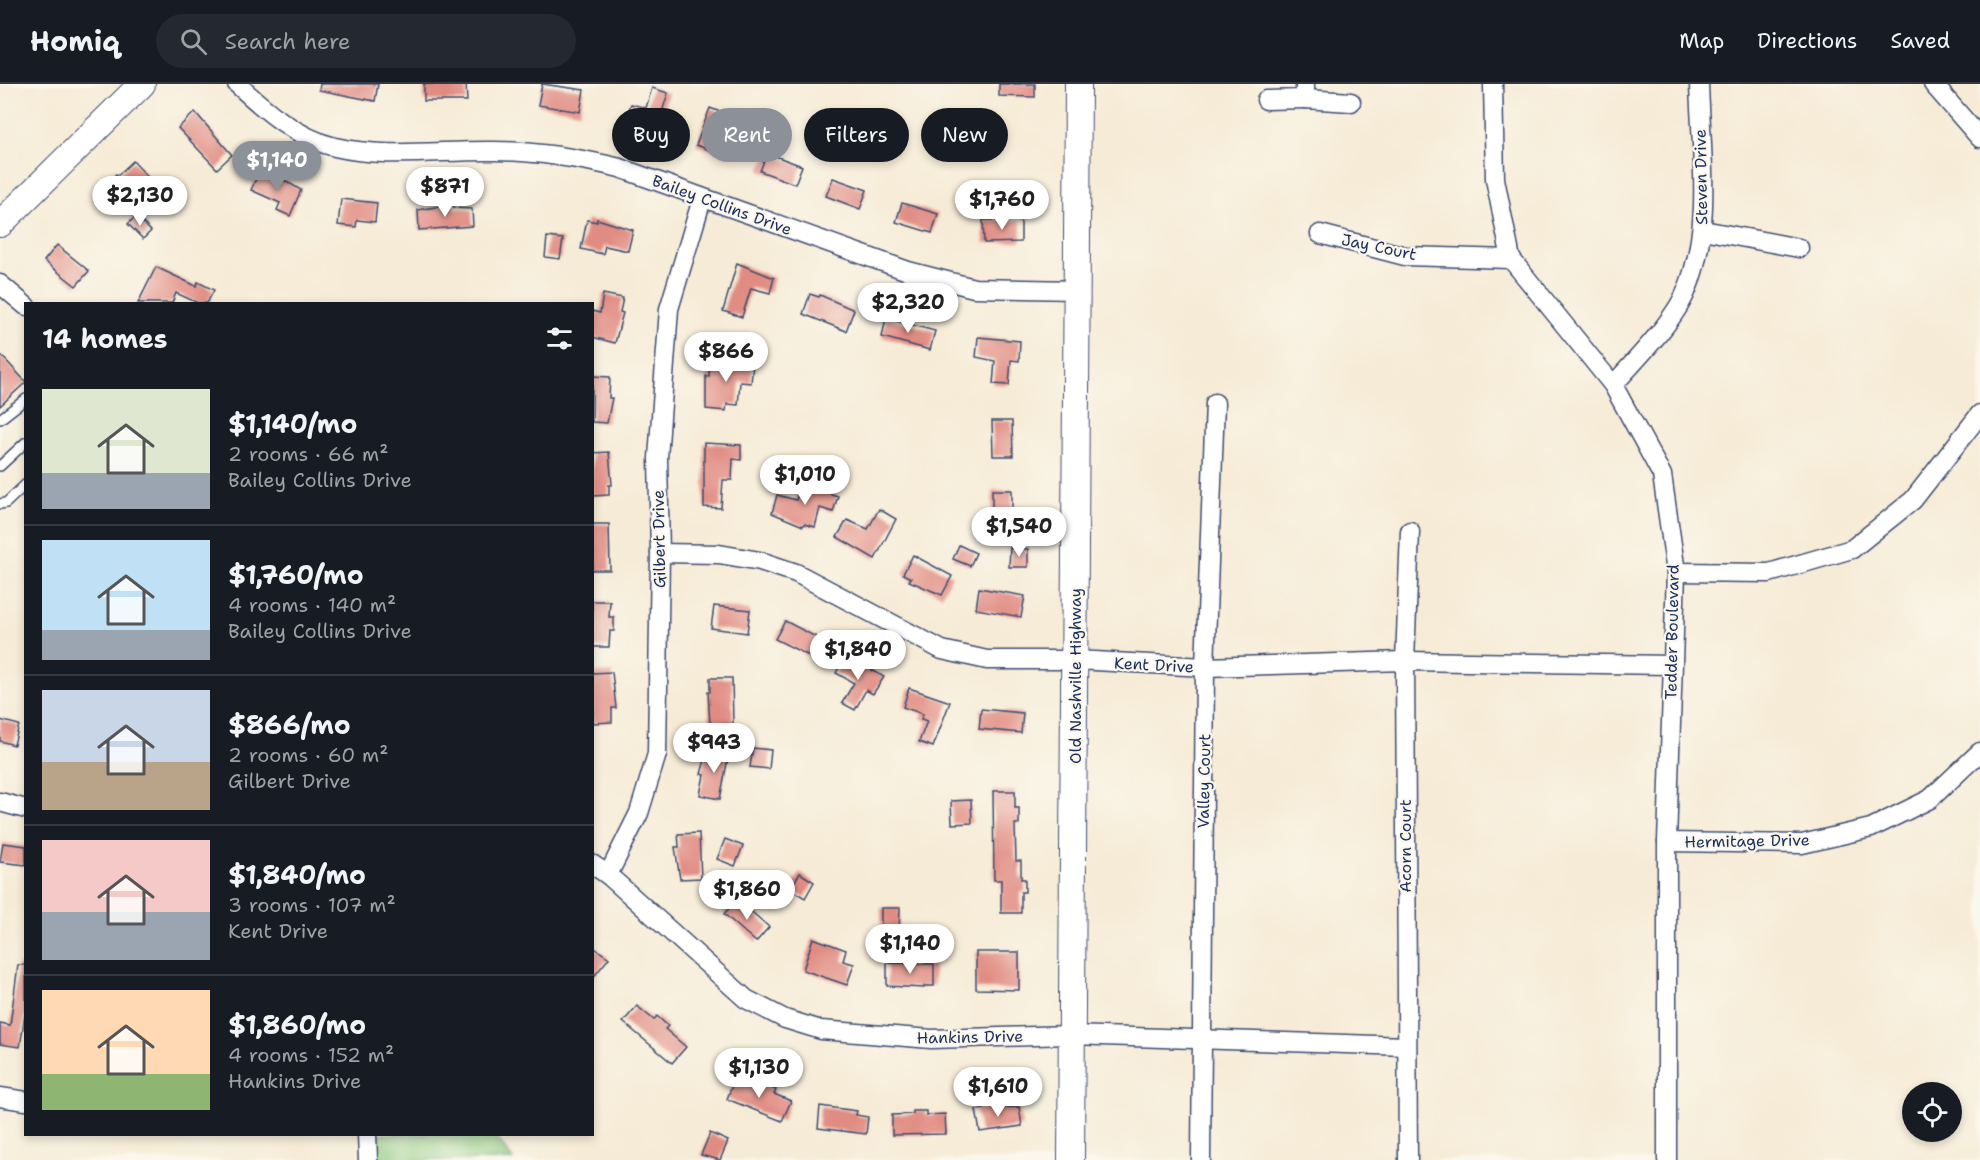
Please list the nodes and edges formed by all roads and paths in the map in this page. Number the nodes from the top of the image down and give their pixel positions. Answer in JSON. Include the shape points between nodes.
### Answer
{"nodes":[{"id":1,"x":142,"y":84,"type":"edge"},
{"id":2,"x":237,"y":84,"type":"edge"},
{"id":3,"x":1078,"y":84,"type":"edge"},
{"id":4,"x":1493,"y":84,"type":"edge"},
{"id":5,"x":1699,"y":84,"type":"edge"},
{"id":6,"x":1933,"y":84,"type":"edge"},
{"id":7,"x":1305,"y":92,"type":"edge"},
{"id":8,"x":1266,"y":100,"type":"dead end"},
{"id":9,"x":1352,"y":102,"type":"dead end"},
{"id":10,"x":1980,"y":138,"type":"edge"},
{"id":11,"x":702,"y":199,"type":"junction"},
{"id":12,"x":0,"y":224,"type":"edge"},
{"id":13,"x":1703,"y":230,"type":"junction"},
{"id":14,"x":1320,"y":234,"type":"dead end"},
{"id":15,"x":1800,"y":248,"type":"dead end"},
{"id":16,"x":1510,"y":259,"type":"junction"},
{"id":17,"x":0,"y":284,"type":"edge"},
{"id":18,"x":1078,"y":290,"type":"junction"},
{"id":19,"x":24,"y":304,"type":"edge"},
{"id":20,"x":1613,"y":385,"type":"junction"},
{"id":21,"x":24,"y":401,"type":"edge"},
{"id":22,"x":1215,"y":403,"type":"dead end"},
{"id":23,"x":1980,"y":414,"type":"edge"},
{"id":24,"x":0,"y":419,"type":"edge"},
{"id":25,"x":24,"y":444,"type":"edge"},
{"id":26,"x":0,"y":466,"type":"edge"},
{"id":27,"x":24,"y":486,"type":"edge"},
{"id":28,"x":0,"y":504,"type":"edge"},
{"id":29,"x":1410,"y":531,"type":"dead end"},
{"id":30,"x":660,"y":553,"type":"junction"},
{"id":31,"x":1676,"y":572,"type":"junction"},
{"id":32,"x":1076,"y":660,"type":"junction"},
{"id":33,"x":1405,"y":661,"type":"junction"},
{"id":34,"x":1671,"y":665,"type":"junction"},
{"id":35,"x":1205,"y":667,"type":"junction"},
{"id":36,"x":1980,"y":752,"type":"edge"},
{"id":37,"x":0,"y":802,"type":"edge"},
{"id":38,"x":24,"y":808,"type":"edge"},
{"id":39,"x":1667,"y":842,"type":"junction"},
{"id":40,"x":594,"y":865,"type":"edge"},
{"id":41,"x":608,"y":875,"type":"junction"},
{"id":42,"x":1070,"y":1035,"type":"junction"},
{"id":43,"x":1200,"y":1040,"type":"junction"},
{"id":44,"x":1406,"y":1046,"type":"junction"},
{"id":45,"x":0,"y":1097,"type":"edge"},
{"id":46,"x":24,"y":1101,"type":"edge"},
{"id":47,"x":368,"y":1136,"type":"edge"},
{"id":48,"x":368,"y":1160,"type":"edge"},
{"id":49,"x":1071,"y":1160,"type":"edge"},
{"id":50,"x":1201,"y":1160,"type":"edge"},
{"id":51,"x":1408,"y":1160,"type":"edge"},
{"id":52,"x":1667,"y":1160,"type":"edge"}],
"edges":[{"from":1,"to":12,"type":"main road"},
{"from":2,"to":11,"type":"street","name":"Bailey Collins Drive","via":[[289,127],[336,147],[382,153],[494,151],[568,156],[620,168]]},
{"from":3,"to":18,"type":"main road","name":"Old Nashville Highway"},
{"from":4,"to":16,"type":"street","name":"Tedder Boulevard","via":[[1495,179]]},
{"from":5,"to":13,"type":"street","name":"Steven Drive"},
{"from":6,"to":10,"type":"street"},
{"from":7,"to":8,"type":"street"},
{"from":7,"to":9,"type":"street"},
{"from":11,"to":18,"type":"street","name":"Bailey Collins Drive","via":[[908,271],[974,288]]},
{"from":11,"to":30,"type":"street","name":"Gilbert Drive","via":[[669,309],[658,459]]},
{"from":13,"to":15,"type":"street"},
{"from":13,"to":20,"type":"street","name":"Steven Drive","via":[[1686,293],[1649,346]]},
{"from":14,"to":16,"type":"street","name":"Jay Court","via":[[1405,256]]},
{"from":16,"to":20,"type":"street","name":"Tedder Boulevard"},
{"from":17,"to":19,"type":"street"},
{"from":18,"to":32,"type":"main road","name":"Old Nashville Highway"},
{"from":20,"to":31,"type":"street","name":"Tedder Boulevard","via":[[1662,475]]},
{"from":21,"to":24,"type":"lane"},
{"from":22,"to":35,"type":"street","name":"Valley Court"},
{"from":23,"to":31,"type":"street","via":[[1913,500],[1852,549],[1769,573]]},
{"from":25,"to":26,"type":"lane"},
{"from":27,"to":28,"type":"lane"},
{"from":29,"to":33,"type":"street","name":"Acorn Court"},
{"from":30,"to":32,"type":"street","name":"Kent Drive","via":[[719,554],[760,561],[796,573],[942,650],[987,660]]},
{"from":30,"to":41,"type":"street","name":"Gilbert Drive","via":[[657,754],[639,813]]},
{"from":31,"to":34,"type":"street","name":"Tedder Boulevard"},
{"from":32,"to":35,"type":"street","name":"Kent Drive"},
{"from":32,"to":42,"type":"main road","name":"Old Nashville Highway"},
{"from":33,"to":34,"type":"street","name":"Kent Drive"},
{"from":33,"to":35,"type":"street","name":"Kent Drive"},
{"from":33,"to":44,"type":"street","name":"Acorn Court"},
{"from":34,"to":39,"type":"street","name":"Tedder Boulevard"},
{"from":35,"to":43,"type":"street","name":"Valley Court"},
{"from":36,"to":39,"type":"street","name":"Hermitage Drive","via":[[1930,799],[1871,828],[1802,844]]},
{"from":37,"to":38,"type":"street"},
{"from":39,"to":52,"type":"street","name":"Tedder Boulevard"},
{"from":40,"to":41,"type":"street","name":"Hankins Drive"},
{"from":41,"to":42,"type":"street","name":"Hankins Drive","via":[[746,999],[785,1019],[821,1030],[869,1036],[931,1039]]},
{"from":42,"to":43,"type":"street","name":"Hankins Drive"},
{"from":42,"to":49,"type":"main road","name":"Old Nashville Highway"},
{"from":43,"to":44,"type":"street","name":"Hankins Drive"},
{"from":43,"to":50,"type":"street","name":"Valley Court"},
{"from":44,"to":51,"type":"street","name":"Acorn Court"},
{"from":45,"to":46,"type":"street"},
{"from":47,"to":48,"type":"street"}]}
